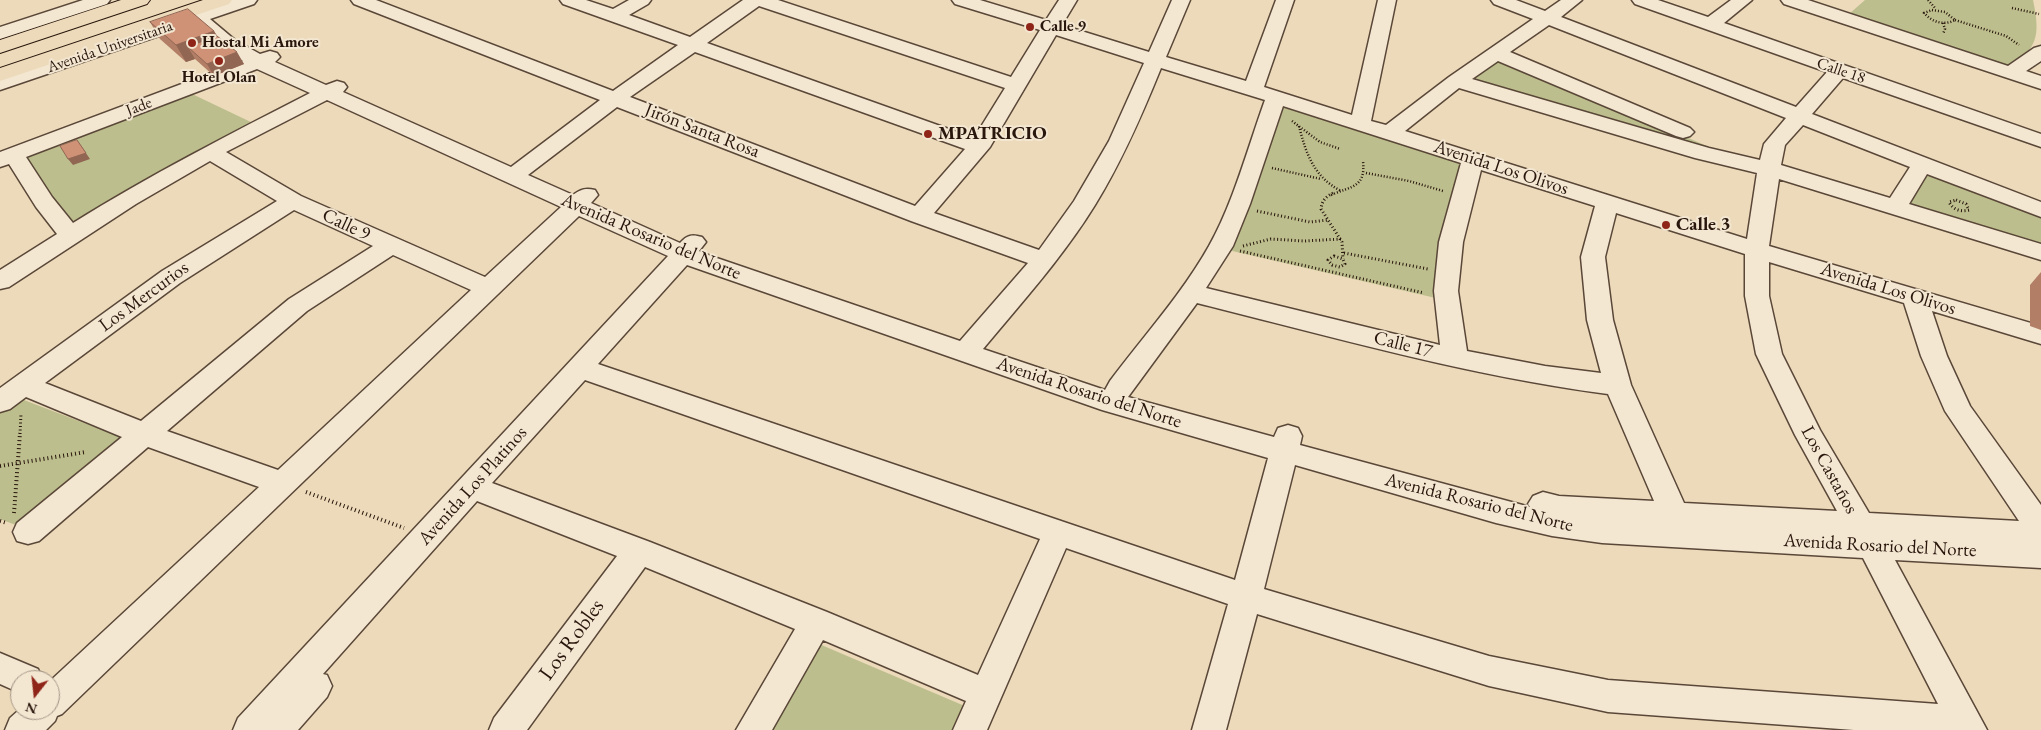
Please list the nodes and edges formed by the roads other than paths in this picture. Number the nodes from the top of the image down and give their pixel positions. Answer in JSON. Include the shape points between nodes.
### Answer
{"nodes":[{"id":1,"x":101,"y":0,"type":"edge"},
{"id":2,"x":140,"y":0,"type":"edge"},
{"id":3,"x":248,"y":0,"type":"edge"},
{"id":4,"x":360,"y":0,"type":"edge"},
{"id":5,"x":569,"y":0,"type":"edge"},
{"id":6,"x":642,"y":0,"type":"edge"},
{"id":7,"x":755,"y":0,"type":"edge"},
{"id":8,"x":760,"y":0,"type":"edge"},
{"id":9,"x":961,"y":0,"type":"edge"},
{"id":10,"x":1068,"y":0,"type":"edge"},
{"id":11,"x":1181,"y":0,"type":"edge"},
{"id":12,"x":1285,"y":0,"type":"edge"},
{"id":13,"x":1387,"y":0,"type":"edge"},
{"id":14,"x":1500,"y":0,"type":"edge"},
{"id":15,"x":1574,"y":0,"type":"edge"},
{"id":16,"x":1641,"y":0,"type":"edge"},
{"id":17,"x":1742,"y":0,"type":"edge"},
{"id":18,"x":1790,"y":0,"type":"edge"},
{"id":19,"x":212,"y":9,"type":"edge"},
{"id":20,"x":615,"y":16,"type":"junction"},
{"id":21,"x":1547,"y":19,"type":"junction"},
{"id":22,"x":1710,"y":25,"type":"junction"},
{"id":23,"x":59,"y":27,"type":"junction"},
{"id":24,"x":1052,"y":28,"type":"junction"},
{"id":25,"x":0,"y":33,"type":"edge"},
{"id":26,"x":0,"y":38,"type":"edge"},
{"id":27,"x":691,"y":45,"type":"junction"},
{"id":28,"x":0,"y":47,"type":"edge"},
{"id":29,"x":2041,"y":52,"type":"edge"},
{"id":30,"x":1496,"y":53,"type":"junction"},
{"id":31,"x":269,"y":58,"type":"junction"},
{"id":32,"x":1154,"y":60,"type":"junction"},
{"id":33,"x":1839,"y":70,"type":"junction"},
{"id":34,"x":2010,"y":73,"type":"junction"},
{"id":35,"x":0,"y":75,"type":"edge"},
{"id":36,"x":1456,"y":81,"type":"junction"},
{"id":37,"x":2041,"y":83,"type":"edge"},
{"id":38,"x":0,"y":84,"type":"edge"},
{"id":39,"x":1016,"y":84,"type":"junction"},
{"id":40,"x":334,"y":88,"type":"junction"},
{"id":41,"x":1253,"y":90,"type":"junction"},
{"id":42,"x":616,"y":98,"type":"junction"},
{"id":43,"x":1276,"y":98,"type":"junction"},
{"id":44,"x":1800,"y":118,"type":"junction"},
{"id":45,"x":1360,"y":125,"type":"junction"},
{"id":46,"x":1389,"y":133,"type":"junction"},
{"id":47,"x":2041,"y":142,"type":"edge"},
{"id":48,"x":979,"y":147,"type":"junction"},
{"id":49,"x":210,"y":152,"type":"junction"},
{"id":50,"x":7,"y":157,"type":"edge"},
{"id":51,"x":1473,"y":160,"type":"junction"},
{"id":52,"x":1922,"y":165,"type":"junction"},
{"id":53,"x":1769,"y":169,"type":"junction"},
{"id":54,"x":518,"y":172,"type":"junction"},
{"id":55,"x":581,"y":200,"type":"junction"},
{"id":56,"x":293,"y":201,"type":"junction"},
{"id":57,"x":1608,"y":202,"type":"junction"},
{"id":58,"x":1895,"y":208,"type":"junction"},
{"id":59,"x":2041,"y":210,"type":"edge"},
{"id":60,"x":919,"y":216,"type":"junction"},
{"id":61,"x":70,"y":235,"type":"junction"},
{"id":62,"x":390,"y":246,"type":"junction"},
{"id":63,"x":1757,"y":250,"type":"junction"},
{"id":64,"x":696,"y":251,"type":"junction"},
{"id":65,"x":2041,"y":252,"type":"edge"},
{"id":66,"x":1044,"y":260,"type":"junction"},
{"id":67,"x":0,"y":282,"type":"edge"},
{"id":68,"x":487,"y":288,"type":"junction"},
{"id":69,"x":1191,"y":292,"type":"junction"},
{"id":70,"x":1914,"y":296,"type":"junction"},
{"id":71,"x":2041,"y":335,"type":"edge"},
{"id":72,"x":968,"y":347,"type":"junction"},
{"id":73,"x":1456,"y":358,"type":"junction"},
{"id":74,"x":587,"y":371,"type":"junction"},
{"id":75,"x":23,"y":385,"type":"junction"},
{"id":76,"x":1618,"y":385,"type":"junction"},
{"id":77,"x":1116,"y":396,"type":"junction"},
{"id":78,"x":0,"y":402,"type":"edge"},
{"id":79,"x":143,"y":434,"type":"junction"},
{"id":80,"x":1286,"y":443,"type":"junction"},
{"id":81,"x":282,"y":483,"type":"junction"},
{"id":82,"x":487,"y":493,"type":"junction"},
{"id":83,"x":21,"y":524,"type":"road end"},
{"id":84,"x":1678,"y":525,"type":"junction"},
{"id":85,"x":2041,"y":529,"type":"edge"},
{"id":86,"x":1057,"y":534,"type":"junction"},
{"id":87,"x":2041,"y":535,"type":"edge"},
{"id":88,"x":1866,"y":536,"type":"junction"},
{"id":89,"x":639,"y":551,"type":"junction"},
{"id":90,"x":2041,"y":555,"type":"edge"},
{"id":91,"x":1246,"y":597,"type":"junction"},
{"id":92,"x":816,"y":622,"type":"junction"},
{"id":93,"x":60,"y":691,"type":"edge"},
{"id":94,"x":986,"y":694,"type":"junction"},
{"id":95,"x":1756,"y":718,"type":"edge"},
{"id":96,"x":31,"y":720,"type":"edge"},
{"id":97,"x":1968,"y":726,"type":"edge"},
{"id":98,"x":22,"y":730,"type":"edge"},
{"id":99,"x":250,"y":730,"type":"edge"},
{"id":100,"x":276,"y":730,"type":"edge"},
{"id":101,"x":506,"y":730,"type":"edge"},
{"id":102,"x":753,"y":730,"type":"edge"},
{"id":103,"x":970,"y":730,"type":"edge"},
{"id":104,"x":1209,"y":730,"type":"edge"}],
"edges":[{"from":1,"to":25,"type":"street"},
{"from":2,"to":23,"type":"main road","name":"Avenida Universitaria"},
{"from":3,"to":19,"type":"street","name":"Avenida Universitaria"},
{"from":4,"to":42,"type":"street","name":"Jirón Santa Rosa"},
{"from":5,"to":20,"type":"street"},
{"from":6,"to":20,"type":"street"},
{"from":7,"to":27,"type":"street"},
{"from":8,"to":39,"type":"street"},
{"from":9,"to":24,"type":"street","name":"Avenida Los Olivos"},
{"from":10,"to":24,"type":"street"},
{"from":11,"to":32,"type":"street"},
{"from":12,"to":41,"type":"street"},
{"from":13,"to":45,"type":"street"},
{"from":14,"to":21,"type":"street"},
{"from":15,"to":21,"type":"street"},
{"from":16,"to":22,"type":"street","name":"Calle 18"},
{"from":17,"to":22,"type":"street"},
{"from":18,"to":34,"type":"street"},
{"from":19,"to":31,"type":"street","name":"Avenida Rosario del Norte","via":[[228,44]]},
{"from":19,"to":35,"type":"main road","name":"Avenida Universitaria"},
{"from":19,"to":38,"type":"street","name":"Avenida Universitaria"},
{"from":20,"to":27,"type":"street"},
{"from":21,"to":30,"type":"street"},
{"from":21,"to":44,"type":"street"},
{"from":22,"to":33,"type":"street","name":"Calle 18"},
{"from":23,"to":26,"type":"main road"},
{"from":23,"to":28,"type":"main road","name":"Avenida Universitaria"},
{"from":24,"to":32,"type":"street","name":"Avenida Los Olivos"},
{"from":24,"to":39,"type":"street"},
{"from":27,"to":42,"type":"street"},
{"from":27,"to":48,"type":"street"},
{"from":29,"to":34,"type":"street"},
{"from":30,"to":36,"type":"street"},
{"from":30,"to":53,"type":"street"},
{"from":31,"to":40,"type":"street","name":"Avenida Rosario del Norte"},
{"from":31,"to":50,"type":"street","name":"Jade"},
{"from":32,"to":41,"type":"street","name":"Avenida Los Olivos"},
{"from":32,"to":66,"type":"street","via":[[1120,141],[1084,204]]},
{"from":33,"to":44,"type":"street","name":"Los Castaños"},
{"from":33,"to":47,"type":"street","name":"Calle 18"},
{"from":34,"to":37,"type":"street"},
{"from":36,"to":46,"type":"street"},
{"from":36,"to":53,"type":"street"},
{"from":39,"to":48,"type":"street"},
{"from":40,"to":49,"type":"street"},
{"from":40,"to":54,"type":"street","name":"Avenida Rosario del Norte"},
{"from":41,"to":43,"type":"street","name":"Avenida Los Olivos"},
{"from":42,"to":54,"type":"street"},
{"from":42,"to":60,"type":"street","name":"Jirón Santa Rosa"},
{"from":43,"to":45,"type":"street","name":"Avenida Los Olivos"},
{"from":43,"to":69,"type":"street","via":[[1221,246]]},
{"from":44,"to":52,"type":"street"},
{"from":44,"to":53,"type":"street","name":"Los Castaños","via":[[1775,144]]},
{"from":45,"to":46,"type":"street","name":"Avenida Los Olivos"},
{"from":46,"to":51,"type":"street","name":"Avenida Los Olivos"},
{"from":48,"to":60,"type":"street"},
{"from":49,"to":56,"type":"street","name":"Calle 9"},
{"from":49,"to":61,"type":"street"},
{"from":50,"to":61,"type":"street"},
{"from":51,"to":57,"type":"street","name":"Avenida Los Olivos"},
{"from":51,"to":73,"type":"street","via":[[1451,242],[1446,291]]},
{"from":52,"to":58,"type":"street"},
{"from":52,"to":59,"type":"street"},
{"from":53,"to":58,"type":"street"},
{"from":53,"to":63,"type":"street","name":"Los Castaños"},
{"from":54,"to":55,"type":"street","name":"Avenida Rosario del Norte"},
{"from":55,"to":64,"type":"street","name":"Avenida Rosario del Norte"},
{"from":55,"to":68,"type":"street"},
{"from":56,"to":62,"type":"street","name":"Calle 9"},
{"from":56,"to":75,"type":"street","name":"Los Mercurios","via":[[171,277]]},
{"from":57,"to":63,"type":"street","name":"Avenida Los Olivos"},
{"from":57,"to":76,"type":"street","via":[[1594,257],[1600,320]]},
{"from":58,"to":65,"type":"street"},
{"from":60,"to":66,"type":"street","name":"Jirón Santa Rosa"},
{"from":61,"to":67,"type":"street"},
{"from":62,"to":68,"type":"street","name":"Calle 9"},
{"from":62,"to":79,"type":"street","via":[[298,305]]},
{"from":63,"to":70,"type":"street","name":"Avenida Los Olivos"},
{"from":63,"to":88,"type":"street","name":"Los Castaños","via":[[1757,296],[1768,354]]},
{"from":64,"to":72,"type":"street","name":"Avenida Rosario del Norte"},
{"from":64,"to":74,"type":"street","name":"Avenida Los Platinos"},
{"from":66,"to":72,"type":"street"},
{"from":68,"to":81,"type":"street"},
{"from":69,"to":73,"type":"street","name":"Calle 17"},
{"from":69,"to":77,"type":"street"},
{"from":70,"to":71,"type":"street","name":"Avenida Los Olivos"},
{"from":70,"to":85,"type":"street","via":[[1934,356],[1958,412]]},
{"from":72,"to":77,"type":"street","name":"Avenida Rosario del Norte"},
{"from":73,"to":76,"type":"street","name":"Calle 17","via":[[1545,376]]},
{"from":74,"to":82,"type":"street","name":"Avenida Los Platinos"},
{"from":74,"to":86,"type":"street"},
{"from":74,"to":99,"type":"street","name":"Avenida Los Platinos","via":[[427,537]]},
{"from":75,"to":78,"type":"street","name":"Los Mercurios"},
{"from":75,"to":79,"type":"street"},
{"from":76,"to":84,"type":"street"},
{"from":77,"to":80,"type":"street","name":"Avenida Rosario del Norte"},
{"from":79,"to":81,"type":"street"},
{"from":79,"to":83,"type":"street"},
{"from":80,"to":84,"type":"street","name":"Avenida Rosario del Norte","via":[[1559,508]]},
{"from":80,"to":91,"type":"street"},
{"from":81,"to":93,"type":"street"},
{"from":82,"to":89,"type":"street"},
{"from":82,"to":100,"type":"street","name":"Avenida Los Platinos"},
{"from":84,"to":88,"type":"street","name":"Avenida Rosario del Norte"},
{"from":86,"to":91,"type":"street"},
{"from":86,"to":94,"type":"street"},
{"from":87,"to":88,"type":"street","name":"Avenida Rosario del Norte"},
{"from":88,"to":90,"type":"street","name":"Avenida Rosario del Norte"},
{"from":88,"to":97,"type":"street","name":"Los Castaños"},
{"from":89,"to":92,"type":"street"},
{"from":89,"to":101,"type":"street","name":"Los Robles"},
{"from":91,"to":95,"type":"street","via":[[1489,672],[1608,696]]},
{"from":91,"to":104,"type":"street"},
{"from":92,"to":94,"type":"street"},
{"from":92,"to":102,"type":"street"},
{"from":94,"to":103,"type":"street"},
{"from":95,"to":97,"type":"street"},
{"from":96,"to":98,"type":"street"}]}
